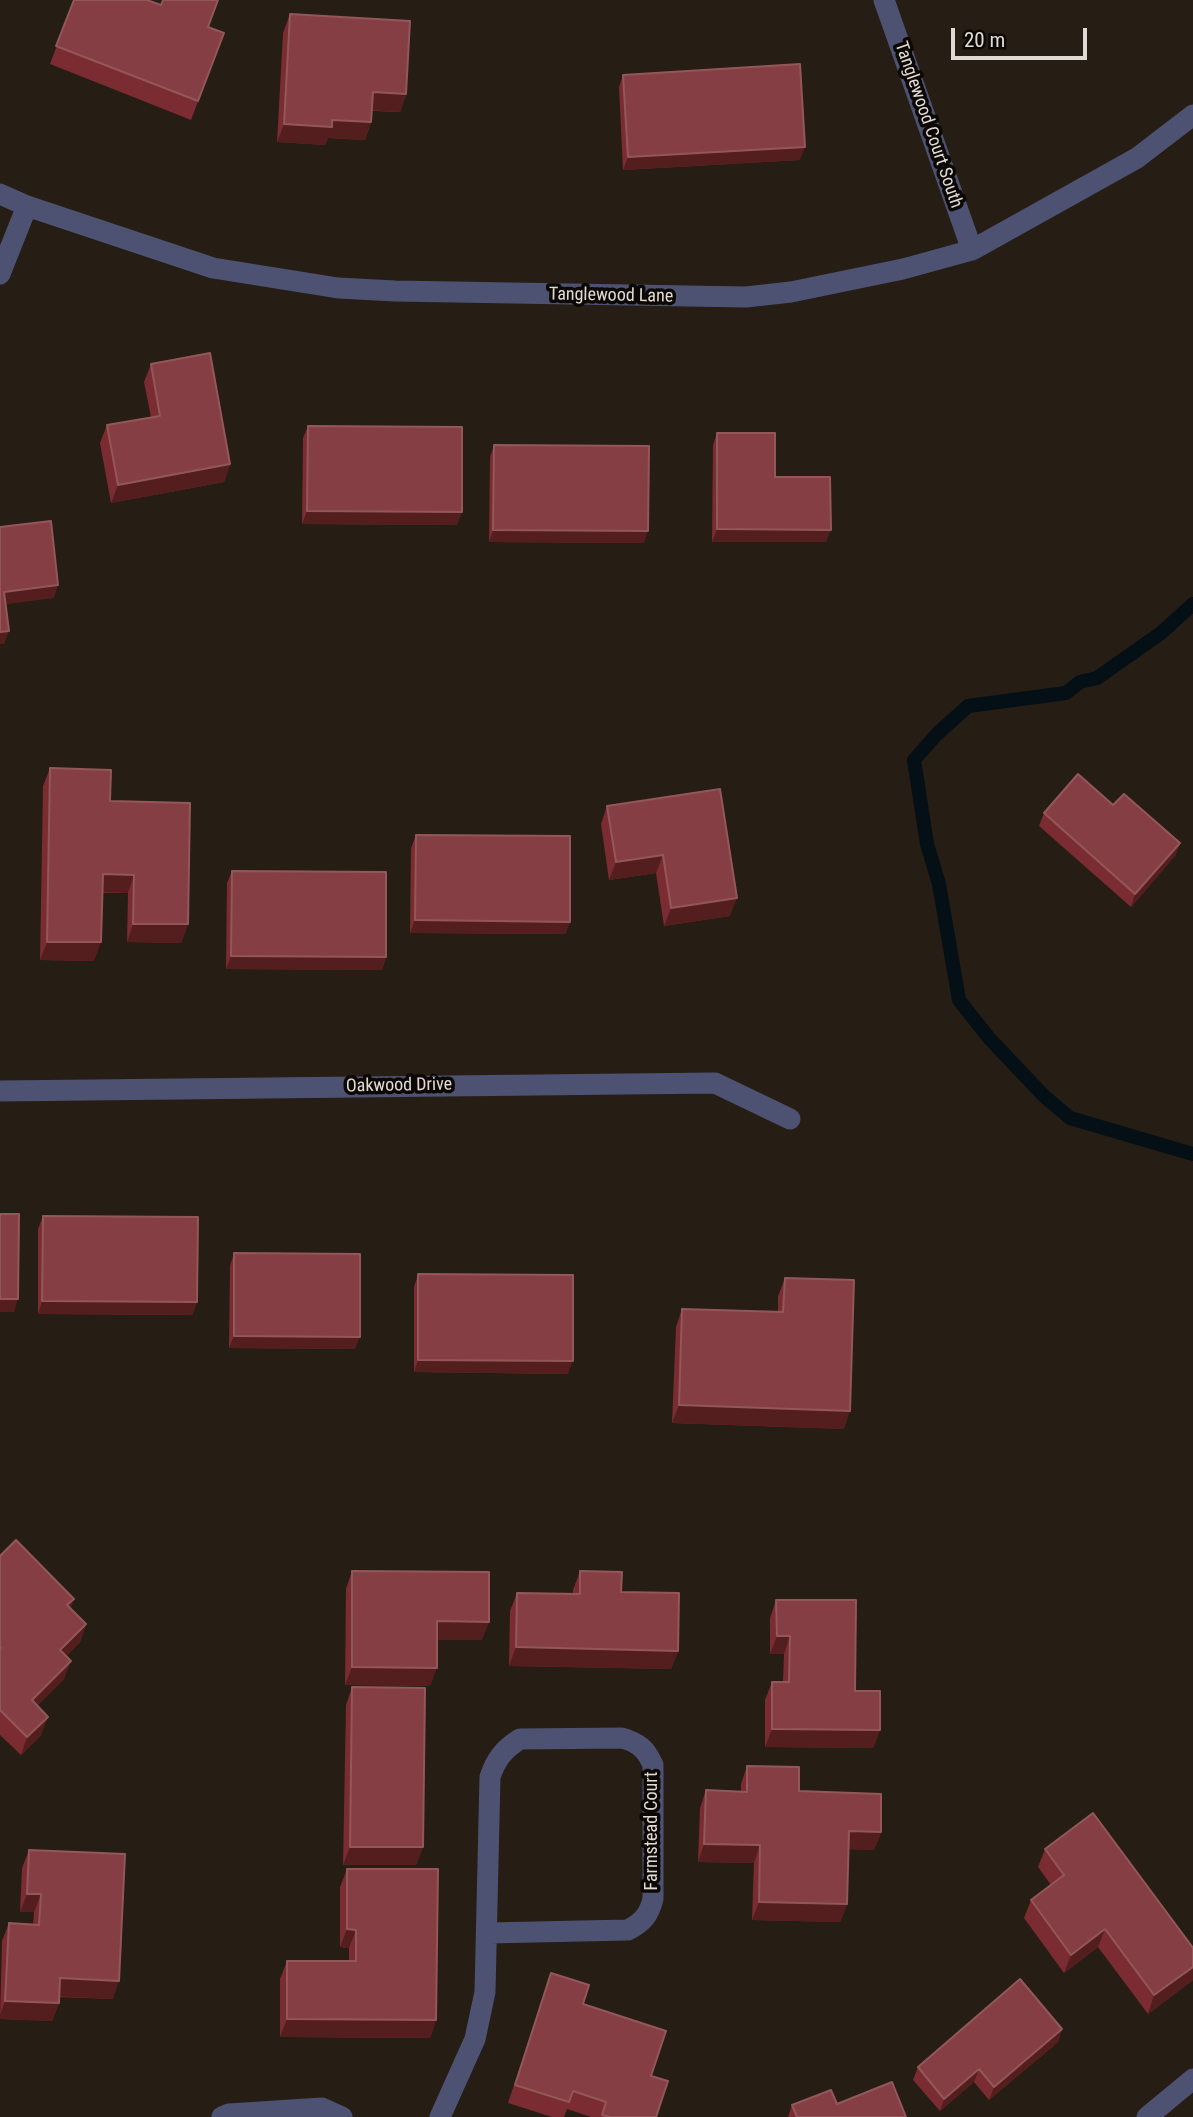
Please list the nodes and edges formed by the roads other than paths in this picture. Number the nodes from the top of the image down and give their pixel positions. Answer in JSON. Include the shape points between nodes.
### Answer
{"nodes":[{"id":1,"x":884,"y":0,"type":"edge"},
{"id":2,"x":1193,"y":115,"type":"edge"},
{"id":3,"x":0,"y":194,"type":"edge"},
{"id":4,"x":27,"y":206,"type":"junction"},
{"id":5,"x":972,"y":250,"type":"junction"},
{"id":6,"x":0,"y":274,"type":"edge"},
{"id":7,"x":0,"y":1091,"type":"edge"},
{"id":8,"x":790,"y":1119,"type":"dead end"},
{"id":9,"x":488,"y":1933,"type":"junction"},
{"id":10,"x":1193,"y":2080,"type":"edge"},
{"id":11,"x":222,"y":2117,"type":"edge"},
{"id":12,"x":342,"y":2117,"type":"edge"},
{"id":13,"x":440,"y":2117,"type":"edge"},
{"id":14,"x":1147,"y":2117,"type":"edge"}],
"edges":[{"from":1,"to":5,"type":"street","name":"Tanglewood Court South"},
{"from":2,"to":5,"type":"street","name":"Tanglewood Lane","via":[[1137,158]]},
{"from":3,"to":4,"type":"street","name":"Tanglewood Lane"},
{"from":4,"to":5,"type":"street","name":"Tanglewood Lane","via":[[213,268],[338,288],[395,291],[746,297],[831,285]]},
{"from":4,"to":6,"type":"street"},
{"from":7,"to":8,"type":"street","name":"Oakwood Drive","via":[[715,1083]]},
{"from":9,"to":9,"type":"street","name":"Farmstead Court","via":[[490,1777],[495,1762],[520,1739],[622,1738],[636,1742],[653,1765],[650,1912],[628,1930]]},
{"from":9,"to":13,"type":"street","name":"Farmstead Court","via":[[485,1992],[475,2039]]},
{"from":10,"to":14,"type":"street"},
{"from":11,"to":12,"type":"street","via":[[322,2108]]}]}
